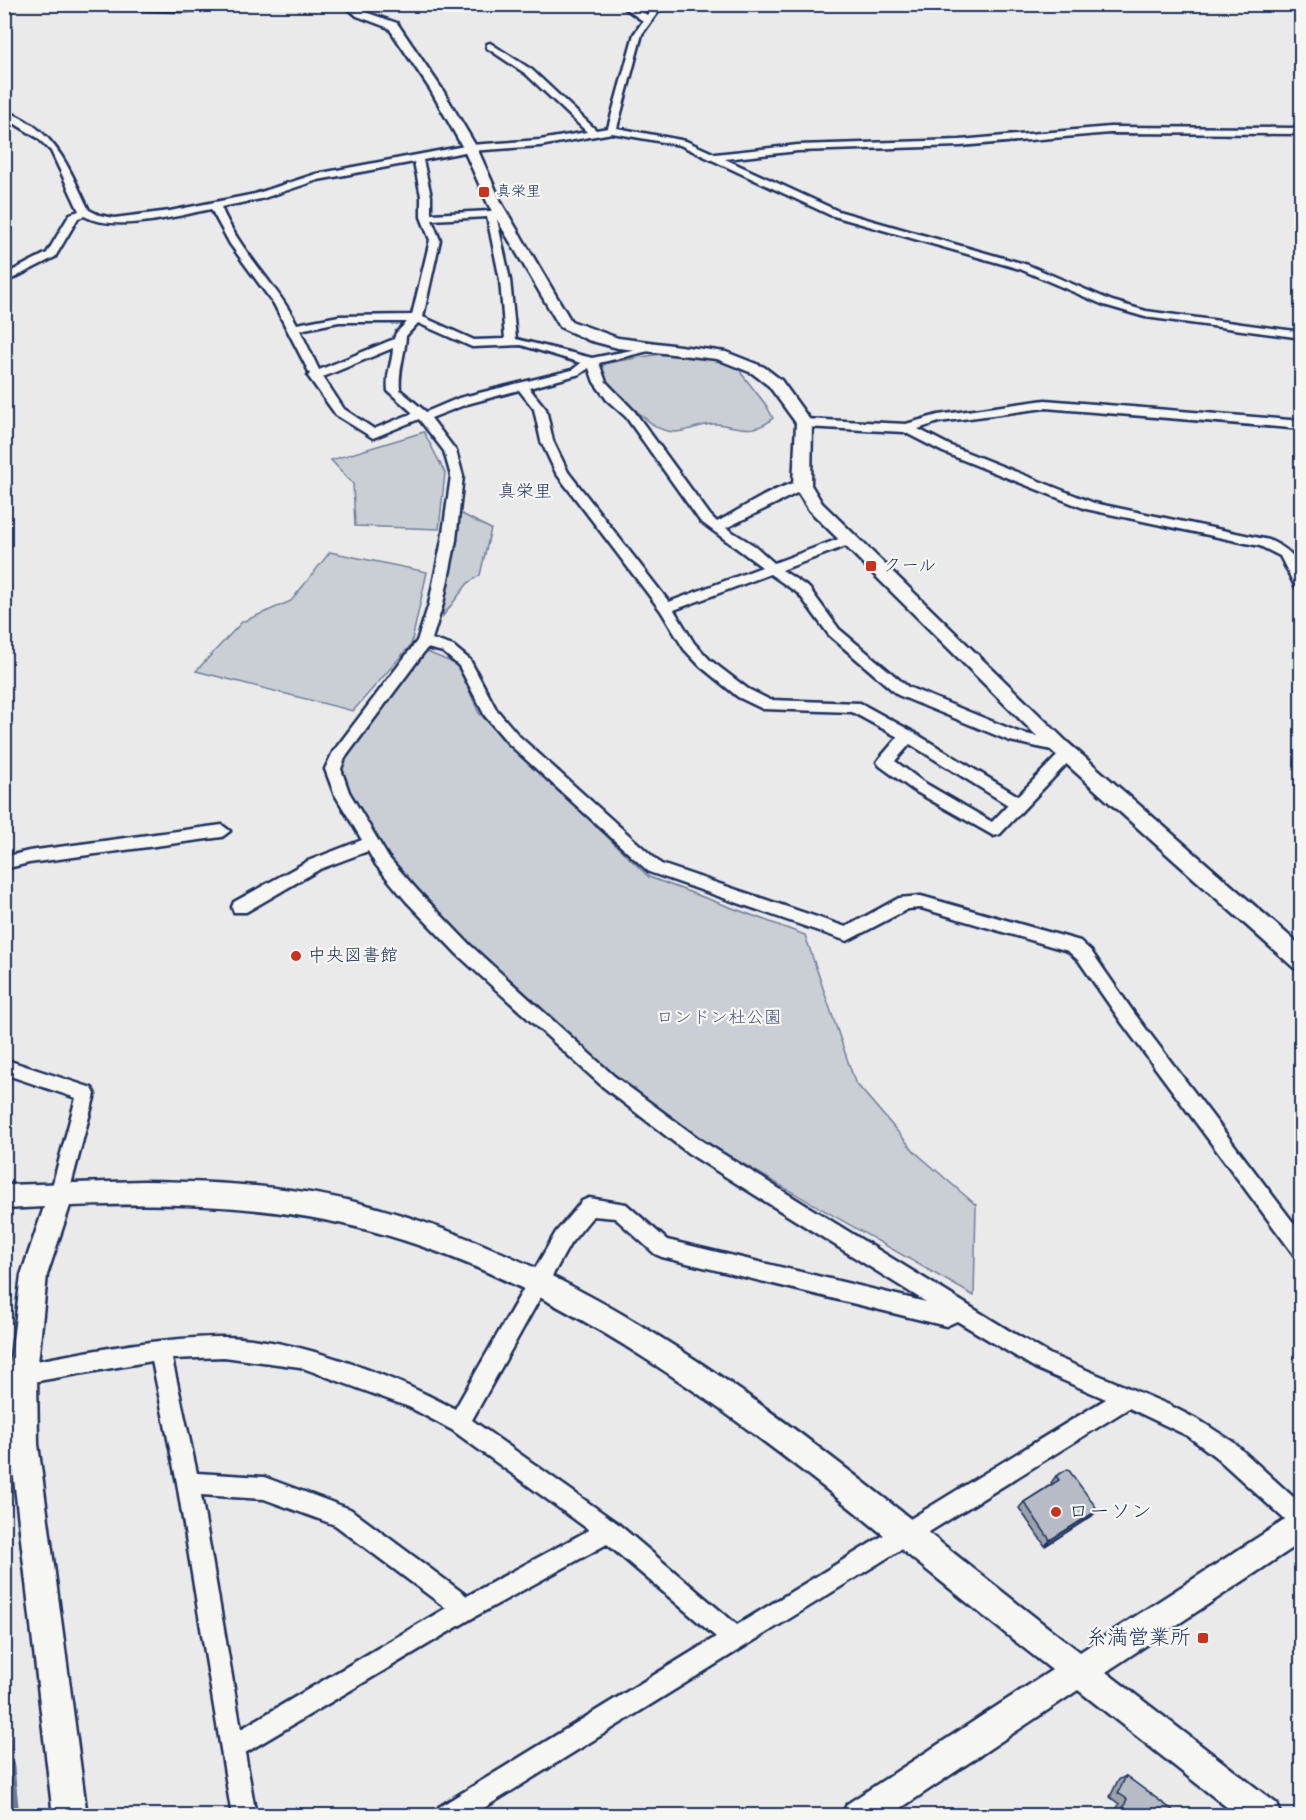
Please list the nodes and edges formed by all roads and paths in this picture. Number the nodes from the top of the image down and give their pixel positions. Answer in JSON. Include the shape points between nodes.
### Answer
{"nodes":[{"id":1,"x":72,"y":4,"type":"edge"},
{"id":2,"x":250,"y":4,"type":"edge"},
{"id":3,"x":348,"y":4,"type":"edge"},
{"id":4,"x":624,"y":4,"type":"edge"},
{"id":5,"x":660,"y":4,"type":"edge"},
{"id":6,"x":647,"y":19,"type":"junction"},
{"id":7,"x":490,"y":46,"type":"dead end"},
{"id":8,"x":4,"y":113,"type":"edge"},
{"id":9,"x":612,"y":130,"type":"junction"},
{"id":10,"x":1302,"y":131,"type":"edge"},
{"id":11,"x":594,"y":133,"type":"junction"},
{"id":12,"x":470,"y":148,"type":"junction"},
{"id":13,"x":715,"y":157,"type":"junction"},
{"id":14,"x":418,"y":158,"type":"junction"},
{"id":15,"x":215,"y":205,"type":"junction"},
{"id":16,"x":85,"y":212,"type":"junction"},
{"id":17,"x":495,"y":213,"type":"junction"},
{"id":18,"x":426,"y":217,"type":"junction"},
{"id":19,"x":4,"y":280,"type":"edge"},
{"id":20,"x":417,"y":318,"type":"junction"},
{"id":21,"x":294,"y":328,"type":"junction"},
{"id":22,"x":1302,"y":335,"type":"edge"},
{"id":23,"x":400,"y":341,"type":"junction"},
{"id":24,"x":511,"y":342,"type":"junction"},
{"id":25,"x":652,"y":347,"type":"junction"},
{"id":26,"x":592,"y":361,"type":"junction"},
{"id":27,"x":314,"y":376,"type":"junction"},
{"id":28,"x":521,"y":385,"type":"junction"},
{"id":29,"x":422,"y":415,"type":"junction"},
{"id":30,"x":804,"y":423,"type":"junction"},
{"id":31,"x":1302,"y":425,"type":"edge"},
{"id":32,"x":907,"y":428,"type":"junction"},
{"id":33,"x":802,"y":485,"type":"junction"},
{"id":34,"x":716,"y":528,"type":"junction"},
{"id":35,"x":849,"y":540,"type":"junction"},
{"id":36,"x":774,"y":568,"type":"junction"},
{"id":37,"x":1302,"y":586,"type":"edge"},
{"id":38,"x":666,"y":608,"type":"junction"},
{"id":39,"x":424,"y":642,"type":"junction"},
{"id":40,"x":908,"y":736,"type":"junction"},
{"id":41,"x":1064,"y":751,"type":"junction"},
{"id":42,"x":1020,"y":805,"type":"junction"},
{"id":43,"x":222,"y":831,"type":"dead end"},
{"id":44,"x":372,"y":843,"type":"junction"},
{"id":45,"x":4,"y":863,"type":"edge"},
{"id":46,"x":240,"y":907,"type":"dead end"},
{"id":47,"x":1302,"y":961,"type":"edge"},
{"id":48,"x":6,"y":1063,"type":"edge"},
{"id":49,"x":60,"y":1194,"type":"junction"},
{"id":50,"x":4,"y":1197,"type":"edge"},
{"id":51,"x":1302,"y":1250,"type":"edge"},
{"id":52,"x":538,"y":1281,"type":"junction"},
{"id":53,"x":960,"y":1310,"type":"junction"},
{"id":54,"x":160,"y":1350,"type":"junction"},
{"id":55,"x":14,"y":1375,"type":"edge"},
{"id":56,"x":1126,"y":1398,"type":"junction"},
{"id":57,"x":459,"y":1423,"type":"junction"},
{"id":58,"x":188,"y":1483,"type":"junction"},
{"id":59,"x":1302,"y":1522,"type":"edge"},
{"id":60,"x":609,"y":1531,"type":"junction"},
{"id":61,"x":905,"y":1536,"type":"junction"},
{"id":62,"x":466,"y":1610,"type":"junction"},
{"id":63,"x":734,"y":1637,"type":"junction"},
{"id":64,"x":1077,"y":1671,"type":"junction"},
{"id":65,"x":232,"y":1748,"type":"junction"},
{"id":66,"x":70,"y":1815,"type":"edge"},
{"id":67,"x":244,"y":1815,"type":"edge"},
{"id":68,"x":448,"y":1815,"type":"edge"},
{"id":69,"x":860,"y":1815,"type":"edge"},
{"id":70,"x":1265,"y":1815,"type":"edge"}],
"edges":[{"from":1,"to":2,"type":"street","via":[[182,8]]},
{"from":3,"to":12,"type":"street","via":[[361,14],[393,26]]},
{"from":4,"to":6,"type":"street"},
{"from":5,"to":6,"type":"street"},
{"from":6,"to":9,"type":"street","via":[[638,34]]},
{"from":7,"to":11,"type":"street","via":[[529,72]]},
{"from":8,"to":16,"type":"street","via":[[41,136],[55,150]]},
{"from":9,"to":11,"type":"street"},
{"from":9,"to":13,"type":"street","via":[[683,143]]},
{"from":10,"to":13,"type":"street","via":[[1243,134],[1094,130],[940,144],[783,148]]},
{"from":11,"to":12,"type":"street","via":[[540,143]]},
{"from":12,"to":14,"type":"street"},
{"from":12,"to":17,"type":"street"},
{"from":13,"to":22,"type":"street","via":[[823,209],[1024,267],[1108,303],[1145,314]]},
{"from":14,"to":15,"type":"street","via":[[316,177],[269,194]]},
{"from":14,"to":18,"type":"street"},
{"from":15,"to":16,"type":"street","via":[[124,220],[96,218]]},
{"from":15,"to":21,"type":"street","via":[[236,244]]},
{"from":16,"to":19,"type":"street","via":[[74,216],[51,255]]},
{"from":17,"to":18,"type":"street"},
{"from":17,"to":24,"type":"street"},
{"from":17,"to":25,"type":"street","via":[[523,248],[565,324],[594,337]]},
{"from":18,"to":20,"type":"street","via":[[435,240]]},
{"from":20,"to":21,"type":"street","via":[[339,319]]},
{"from":20,"to":23,"type":"street","via":[[400,335]]},
{"from":20,"to":24,"type":"street","via":[[472,344]]},
{"from":21,"to":27,"type":"street"},
{"from":23,"to":27,"type":"street"},
{"from":23,"to":29,"type":"street","via":[[392,372],[394,391]]},
{"from":24,"to":26,"type":"street"},
{"from":25,"to":26,"type":"street"},
{"from":25,"to":30,"type":"street","via":[[740,361],[775,382]]},
{"from":26,"to":28,"type":"street","via":[[576,372]]},
{"from":26,"to":34,"type":"street","via":[[611,397],[630,414]]},
{"from":27,"to":29,"type":"street","via":[[341,414],[373,434]]},
{"from":28,"to":29,"type":"street"},
{"from":28,"to":38,"type":"street","via":[[540,408],[547,441],[562,473]]},
{"from":29,"to":39,"type":"street","via":[[450,451],[457,476],[447,550]]},
{"from":30,"to":32,"type":"street"},
{"from":30,"to":33,"type":"street"},
{"from":31,"to":32,"type":"street","via":[[1045,404],[938,418]]},
{"from":32,"to":37,"type":"street","via":[[946,448],[1091,506],[1264,543],[1285,553]]},
{"from":33,"to":34,"type":"street","via":[[775,494],[762,505]]},
{"from":33,"to":35,"type":"street","via":[[815,506]]},
{"from":34,"to":36,"type":"street"},
{"from":35,"to":36,"type":"street"},
{"from":35,"to":41,"type":"street"},
{"from":36,"to":38,"type":"street"},
{"from":36,"to":41,"type":"street","via":[[804,591],[834,632],[903,691],[1015,737]]},
{"from":38,"to":40,"type":"street","via":[[689,646],[705,663],[756,701],[768,705],[855,707]]},
{"from":39,"to":44,"type":"street","via":[[338,756],[333,769],[342,793]]},
{"from":39,"to":51,"type":"street","via":[[448,649],[465,663],[490,712],[514,740],[655,868],[847,934],[905,903],[921,902],[1074,946]]},
{"from":40,"to":42,"type":"street"},
{"from":40,"to":42,"type":"street","via":[[885,762],[918,786],[994,830]]},
{"from":41,"to":42,"type":"street"},
{"from":41,"to":47,"type":"street"},
{"from":43,"to":45,"type":"street"},
{"from":44,"to":46,"type":"street","via":[[314,865]]},
{"from":44,"to":53,"type":"street","via":[[412,896],[464,950],[608,1081],[695,1147]]},
{"from":48,"to":49,"type":"street","via":[[86,1094]]},
{"from":49,"to":50,"type":"street"},
{"from":49,"to":52,"type":"street","via":[[221,1193],[321,1207],[426,1235]]},
{"from":49,"to":55,"type":"street","via":[[34,1275]]},
{"from":52,"to":53,"type":"street","via":[[563,1238],[589,1207],[620,1210],[662,1248],[946,1316]]},
{"from":52,"to":57,"type":"street"},
{"from":52,"to":61,"type":"street","via":[[616,1322],[675,1361]]},
{"from":53,"to":56,"type":"street","via":[[1044,1362]]},
{"from":54,"to":55,"type":"street"},
{"from":54,"to":57,"type":"street","via":[[224,1347],[300,1357],[415,1399]]},
{"from":54,"to":58,"type":"street"},
{"from":55,"to":66,"type":"street"},
{"from":56,"to":59,"type":"street","via":[[1195,1429],[1225,1450]]},
{"from":56,"to":61,"type":"street"},
{"from":57,"to":60,"type":"street"},
{"from":58,"to":62,"type":"street","via":[[264,1488],[342,1516]]},
{"from":58,"to":65,"type":"street"},
{"from":59,"to":64,"type":"street"},
{"from":60,"to":62,"type":"street"},
{"from":60,"to":63,"type":"street"},
{"from":61,"to":63,"type":"street"},
{"from":61,"to":64,"type":"street"},
{"from":62,"to":65,"type":"street"},
{"from":63,"to":68,"type":"street"},
{"from":64,"to":69,"type":"street"},
{"from":64,"to":70,"type":"street"},
{"from":65,"to":67,"type":"street"}]}
